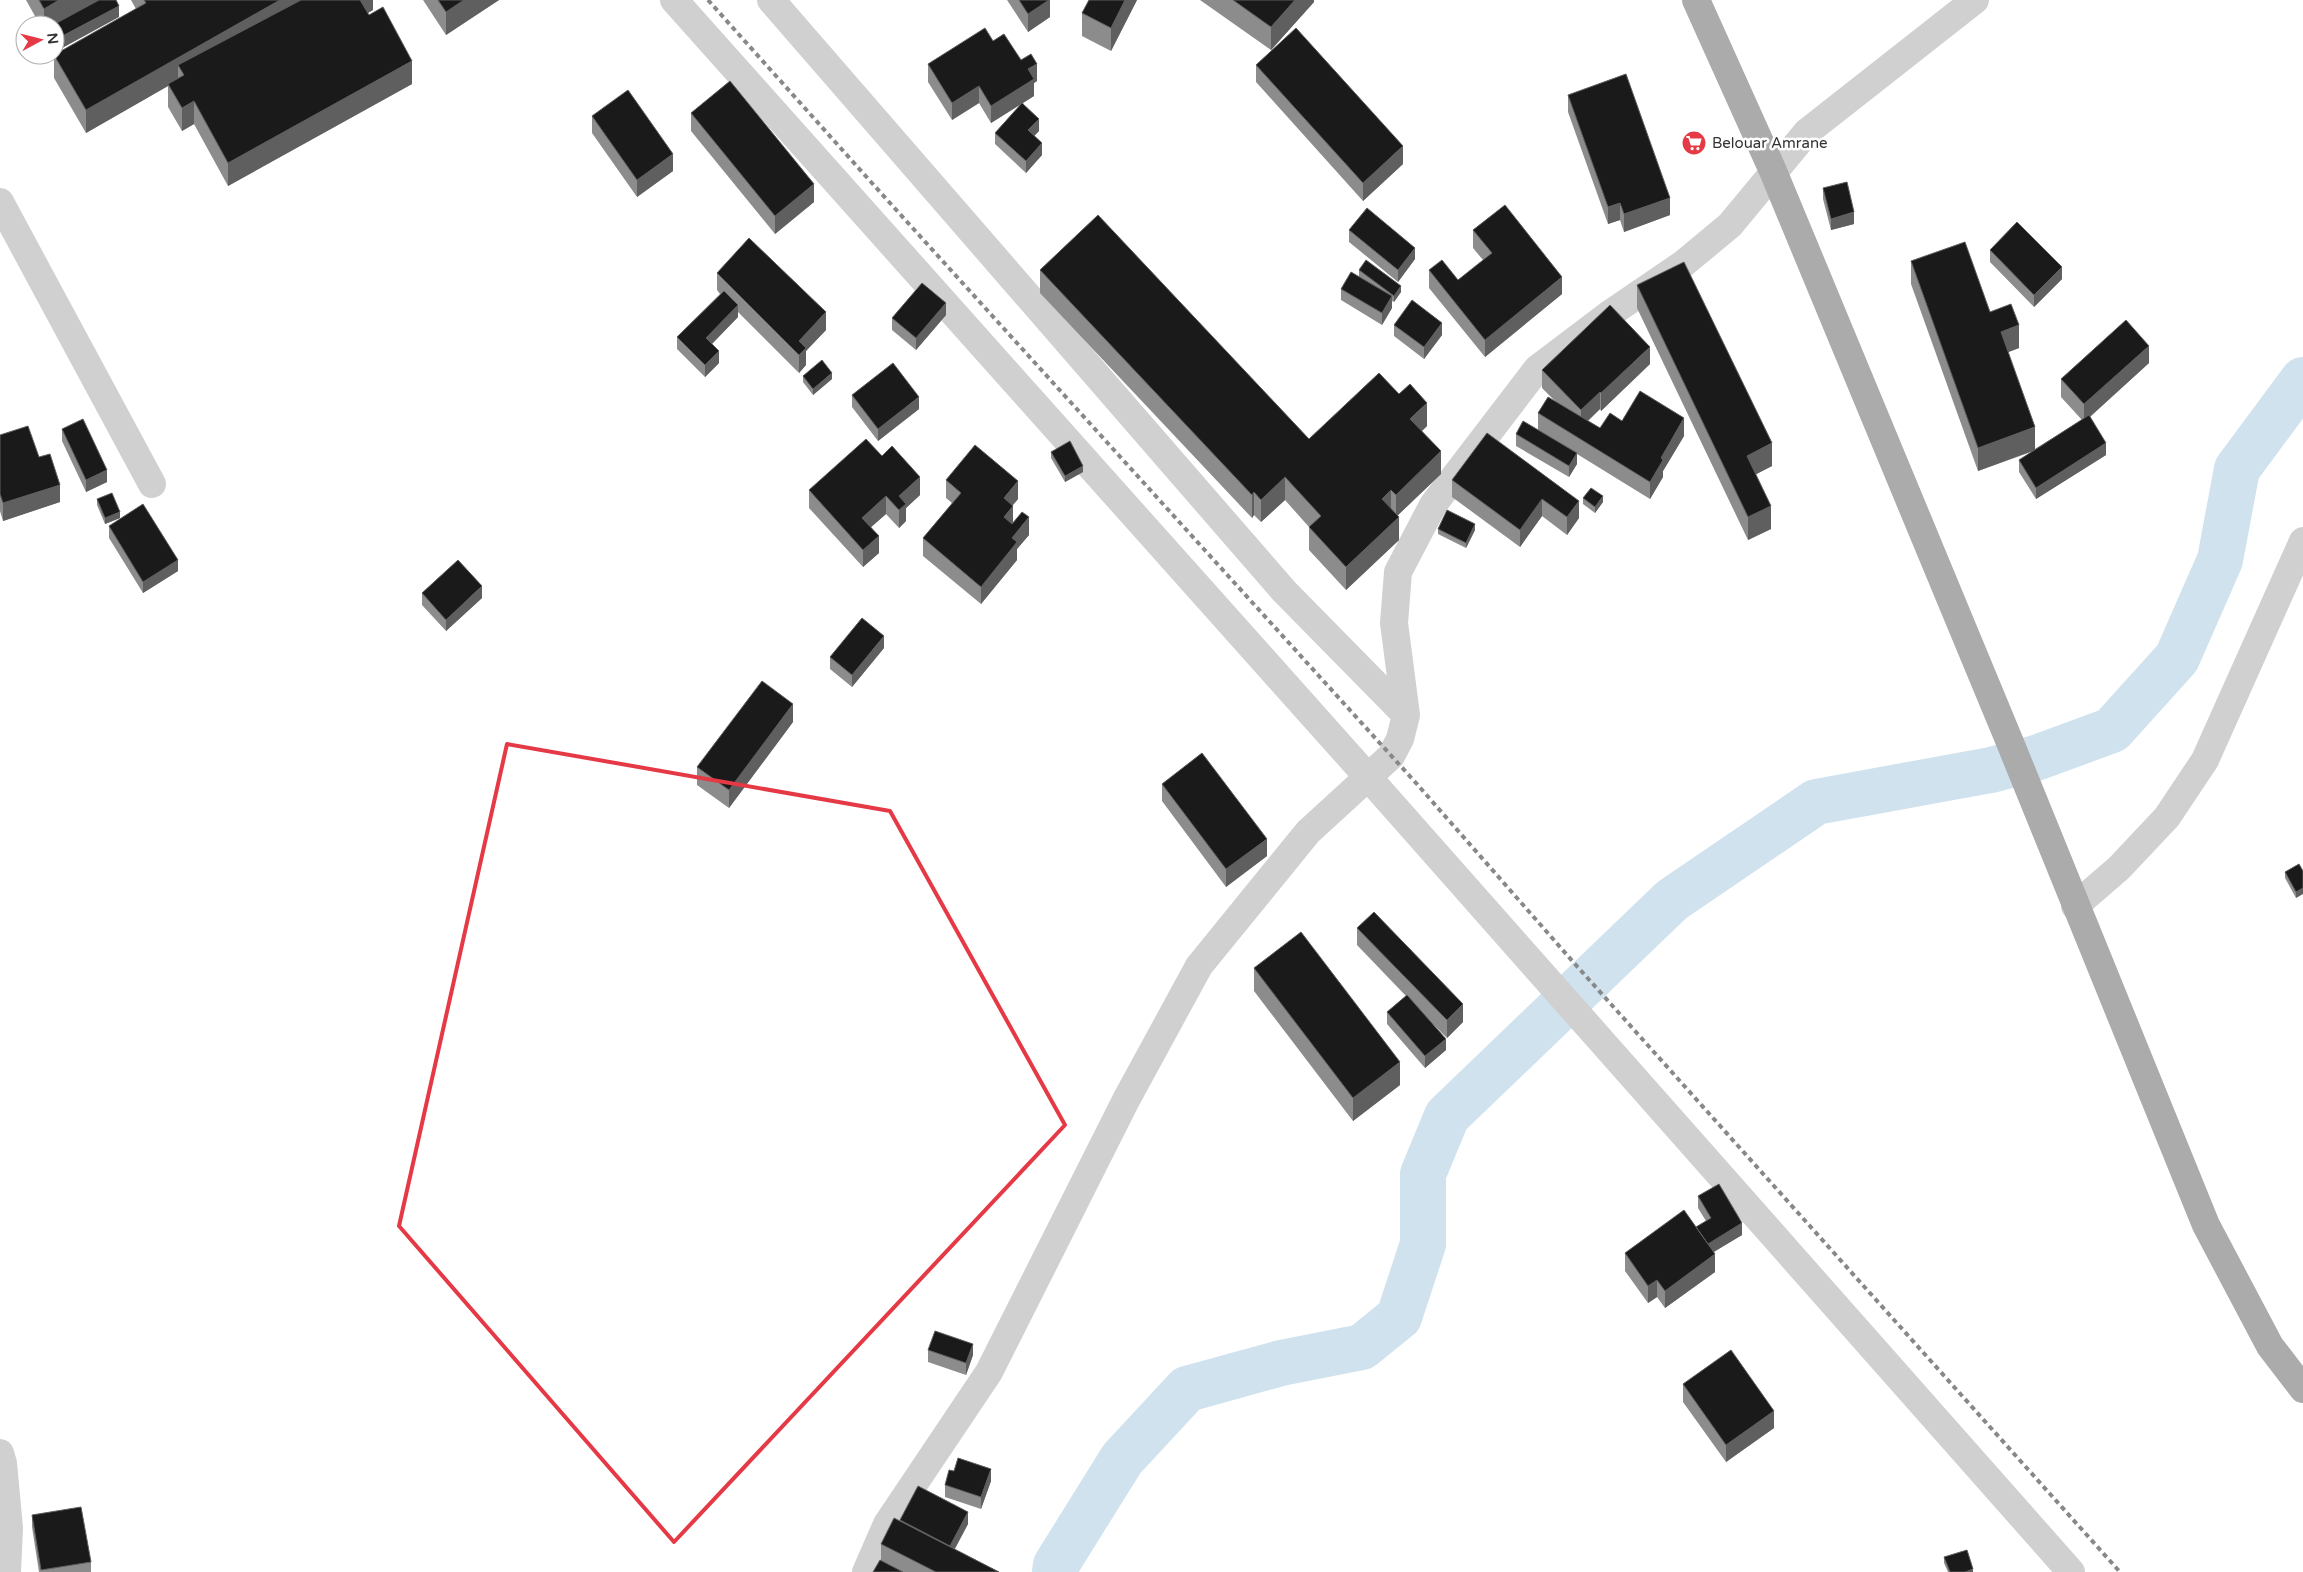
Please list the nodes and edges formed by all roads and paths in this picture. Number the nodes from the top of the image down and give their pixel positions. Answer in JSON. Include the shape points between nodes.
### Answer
{"nodes":[{"id":1,"x":674,"y":0,"type":"edge"},
{"id":2,"x":772,"y":0,"type":"edge"},
{"id":3,"x":1696,"y":0,"type":"edge"},
{"id":4,"x":1975,"y":0,"type":"edge"},
{"id":5,"x":1773,"y":171,"type":"junction"},
{"id":6,"x":0,"y":202,"type":"edge"},
{"id":7,"x":152,"y":484,"type":"dead end"},
{"id":8,"x":2303,"y":541,"type":"edge"},
{"id":9,"x":1406,"y":715,"type":"junction"},
{"id":10,"x":1367,"y":776,"type":"junction"},
{"id":11,"x":2075,"y":906,"type":"junction"},
{"id":12,"x":2303,"y":1389,"type":"edge"},
{"id":13,"x":0,"y":1452,"type":"edge"},
{"id":14,"x":7,"y":1572,"type":"edge"},
{"id":15,"x":866,"y":1572,"type":"edge"},
{"id":16,"x":2071,"y":1572,"type":"edge"}],
"edges":[{"from":1,"to":10,"type":"street"},
{"from":2,"to":9,"type":"street","via":[[1284,590]]},
{"from":3,"to":5,"type":"main road"},
{"from":4,"to":5,"type":"street","via":[[1807,132]]},
{"from":5,"to":9,"type":"street","via":[[1730,225],[1683,264],[1611,313],[1537,370],[1433,505],[1398,572],[1394,623]]},
{"from":5,"to":11,"type":"main road"},
{"from":6,"to":7,"type":"street"},
{"from":8,"to":11,"type":"street","via":[[2205,760],[2167,817],[2119,868]]},
{"from":9,"to":10,"type":"street","via":[[1400,739],[1391,756]]},
{"from":10,"to":15,"type":"street","via":[[1308,832],[1199,966],[1126,1100],[989,1372],[887,1524]]},
{"from":10,"to":16,"type":"street"},
{"from":11,"to":12,"type":"main road","via":[[2206,1225],[2270,1346]]},
{"from":13,"to":14,"type":"street","via":[[9,1528]]}]}
